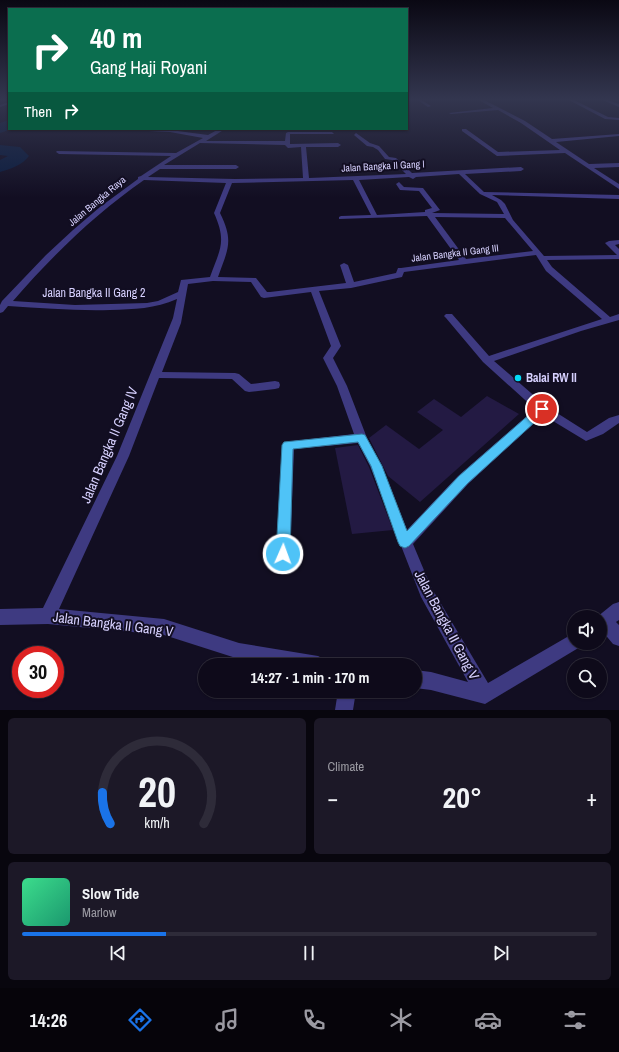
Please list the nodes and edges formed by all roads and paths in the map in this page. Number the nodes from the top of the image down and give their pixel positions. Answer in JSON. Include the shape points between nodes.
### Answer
{"nodes":[{"id":1,"x":177,"y":132,"type":"edge"},
{"id":2,"x":217,"y":132,"type":"edge"},
{"id":3,"x":288,"y":132,"type":"edge"},
{"id":4,"x":313,"y":132,"type":"edge"},
{"id":5,"x":467,"y":132,"type":"edge"},
{"id":6,"x":537,"y":132,"type":"edge"},
{"id":7,"x":332,"y":133,"type":"dead end"},
{"id":8,"x":356,"y":134,"type":"dead end"},
{"id":9,"x":619,"y":135,"type":"edge"},
{"id":10,"x":208,"y":137,"type":"junction"},
{"id":11,"x":550,"y":141,"type":"junction"},
{"id":12,"x":199,"y":142,"type":"junction"},
{"id":13,"x":287,"y":143,"type":"junction"},
{"id":14,"x":338,"y":145,"type":"dead end"},
{"id":15,"x":302,"y":146,"type":"junction"},
{"id":16,"x":565,"y":151,"type":"junction"},
{"id":17,"x":59,"y":152,"type":"dead end"},
{"id":18,"x":177,"y":155,"type":"junction"},
{"id":19,"x":619,"y":165,"type":"edge"},
{"id":20,"x":589,"y":166,"type":"junction"},
{"id":21,"x":236,"y":167,"type":"dead end"},
{"id":22,"x":157,"y":168,"type":"junction"},
{"id":23,"x":521,"y":169,"type":"dead end"},
{"id":24,"x":460,"y":172,"type":"junction"},
{"id":25,"x":411,"y":174,"type":"junction"},
{"id":26,"x":354,"y":177,"type":"junction"},
{"id":27,"x":140,"y":178,"type":"junction"},
{"id":28,"x":306,"y":179,"type":"junction"},
{"id":29,"x":230,"y":181,"type":"junction"},
{"id":30,"x":616,"y":182,"type":"edge"},
{"id":31,"x":398,"y":184,"type":"dead end"},
{"id":32,"x":619,"y":187,"type":"edge"},
{"id":33,"x":421,"y":189,"type":"junction"},
{"id":34,"x":482,"y":193,"type":"junction"},
{"id":35,"x":619,"y":197,"type":"edge"},
{"id":36,"x":430,"y":215,"type":"junction"},
{"id":37,"x":375,"y":216,"type":"junction"},
{"id":38,"x":508,"y":216,"type":"junction"},
{"id":39,"x":341,"y":218,"type":"dead end"},
{"id":40,"x":619,"y":242,"type":"edge"},
{"id":41,"x":619,"y":252,"type":"edge"},
{"id":42,"x":539,"y":256,"type":"junction"},
{"id":43,"x":619,"y":257,"type":"edge"},
{"id":44,"x":465,"y":263,"type":"junction"},
{"id":45,"x":344,"y":265,"type":"dead end"},
{"id":46,"x":213,"y":279,"type":"junction"},
{"id":47,"x":351,"y":285,"type":"junction"},
{"id":48,"x":183,"y":288,"type":"junction"},
{"id":49,"x":314,"y":290,"type":"junction"},
{"id":50,"x":3,"y":307,"type":"edge"},
{"id":51,"x":449,"y":316,"type":"dead end"},
{"id":52,"x":619,"y":318,"type":"edge"},
{"id":53,"x":608,"y":320,"type":"junction"},
{"id":54,"x":487,"y":360,"type":"junction"},
{"id":55,"x":155,"y":375,"type":"junction"},
{"id":56,"x":275,"y":385,"type":"dead end"},
{"id":57,"x":542,"y":409,"type":"junction"},
{"id":58,"x":619,"y":419,"type":"edge"},
{"id":59,"x":362,"y":438,"type":"junction"},
{"id":60,"x":405,"y":542,"type":"junction"},
{"id":61,"x":283,"y":554,"type":"dead end"},
{"id":62,"x":619,"y":610,"type":"edge"},
{"id":63,"x":48,"y":616,"type":"junction"},
{"id":64,"x":0,"y":617,"type":"edge"},
{"id":65,"x":607,"y":620,"type":"edge"},
{"id":66,"x":607,"y":627,"type":"edge"},
{"id":67,"x":619,"y":638,"type":"edge"},
{"id":68,"x":567,"y":644,"type":"edge"},
{"id":69,"x":279,"y":658,"type":"edge"},
{"id":70,"x":422,"y":680,"type":"edge"},
{"id":71,"x":485,"y":695,"type":"junction"},
{"id":72,"x":345,"y":698,"type":"edge"},
{"id":73,"x":344,"y":710,"type":"edge"}],
"edges":[{"from":1,"to":10,"type":"street"},
{"from":2,"to":10,"type":"street","name":"Jalan Bangka Raya"},
{"from":3,"to":13,"type":"street"},
{"from":4,"to":7,"type":"street"},
{"from":5,"to":16,"type":"street","via":[[497,154]]},
{"from":6,"to":11,"type":"street"},
{"from":8,"to":25,"type":"street","via":[[378,147],[387,158],[394,159]]},
{"from":9,"to":11,"type":"street"},
{"from":10,"to":12,"type":"street","name":"Jalan Bangka Raya"},
{"from":11,"to":16,"type":"street"},
{"from":12,"to":13,"type":"street"},
{"from":12,"to":18,"type":"street","name":"Jalan Bangka Raya"},
{"from":13,"to":15,"type":"street","via":[[288,146]]},
{"from":14,"to":15,"type":"street"},
{"from":15,"to":28,"type":"street"},
{"from":16,"to":20,"type":"street"},
{"from":17,"to":18,"type":"street"},
{"from":18,"to":22,"type":"street","name":"Jalan Bangka Raya"},
{"from":19,"to":20,"type":"street"},
{"from":20,"to":30,"type":"street"},
{"from":21,"to":22,"type":"street"},
{"from":22,"to":27,"type":"street","name":"Jalan Bangka Raya"},
{"from":23,"to":24,"type":"street","name":"Jalan Bangka II Gang I"},
{"from":24,"to":25,"type":"street","name":"Jalan Bangka II Gang I"},
{"from":24,"to":34,"type":"street"},
{"from":25,"to":26,"type":"street","name":"Jalan Bangka II Gang I"},
{"from":25,"to":33,"type":"street"},
{"from":26,"to":28,"type":"street","name":"Jalan Bangka II Gang I"},
{"from":26,"to":37,"type":"street"},
{"from":27,"to":29,"type":"street","name":"Jalan Bangka II Gang I"},
{"from":27,"to":50,"type":"street","name":"Jalan Bangka Raya","via":[[59,247]]},
{"from":28,"to":29,"type":"street","name":"Jalan Bangka II Gang I"},
{"from":29,"to":46,"type":"street","via":[[217,213],[224,228],[225,246]]},
{"from":30,"to":32,"type":"street"},
{"from":31,"to":33,"type":"street","via":[[402,189]]},
{"from":33,"to":36,"type":"street","via":[[437,210],[427,211]]},
{"from":34,"to":35,"type":"street"},
{"from":34,"to":38,"type":"street","via":[[499,200]]},
{"from":36,"to":37,"type":"street"},
{"from":36,"to":38,"type":"street"},
{"from":36,"to":44,"type":"street"},
{"from":37,"to":39,"type":"street"},
{"from":38,"to":42,"type":"street"},
{"from":40,"to":41,"type":"street","via":[[609,243]]},
{"from":42,"to":43,"type":"street","name":"Jalan Bangka II Gang III"},
{"from":42,"to":44,"type":"street","name":"Jalan Bangka II Gang III"},
{"from":42,"to":53,"type":"street","via":[[549,269]]},
{"from":44,"to":47,"type":"street","name":"Jalan Bangka II Gang III","via":[[401,270],[399,275]]},
{"from":45,"to":47,"type":"street"},
{"from":46,"to":48,"type":"street","name":"Jalan Bangka II Gang III"},
{"from":46,"to":49,"type":"street","name":"Jalan Bangka II Gang III","via":[[253,280],[264,295]]},
{"from":47,"to":49,"type":"street","name":"Jalan Bangka II Gang III"},
{"from":48,"to":50,"type":"street","name":"Jalan Bangka II Gang 2","via":[[161,303],[147,306]]},
{"from":48,"to":55,"type":"street","name":"Jalan Bangka II Gang IV","via":[[180,310]]},
{"from":49,"to":59,"type":"street","name":"Jalan Bangka II Gang V","via":[[336,346],[328,358]]},
{"from":51,"to":54,"type":"street"},
{"from":52,"to":53,"type":"street"},
{"from":53,"to":54,"type":"street"},
{"from":54,"to":57,"type":"street"},
{"from":55,"to":56,"type":"street","via":[[236,376],[249,388]]},
{"from":55,"to":63,"type":"street","name":"Jalan Bangka II Gang IV","via":[[123,456]]},
{"from":57,"to":58,"type":"street","via":[[586,437]]},
{"from":57,"to":60,"type":"street","via":[[463,480]]},
{"from":59,"to":60,"type":"street","name":"Jalan Bangka II Gang V","via":[[376,466]]},
{"from":59,"to":61,"type":"street","via":[[288,445]]},
{"from":60,"to":71,"type":"street","name":"Jalan Bangka II Gang V","via":[[426,592]]},
{"from":62,"to":65,"type":"street"},
{"from":63,"to":64,"type":"street","name":"Jalan Bangka II Gang V"},
{"from":63,"to":69,"type":"street","name":"Jalan Bangka II Gang V","via":[[164,627],[240,651]]},
{"from":66,"to":67,"type":"street"},
{"from":68,"to":71,"type":"street"},
{"from":70,"to":71,"type":"street","name":"Jalan Bangka II Gang V"},
{"from":72,"to":73,"type":"street"}]}
